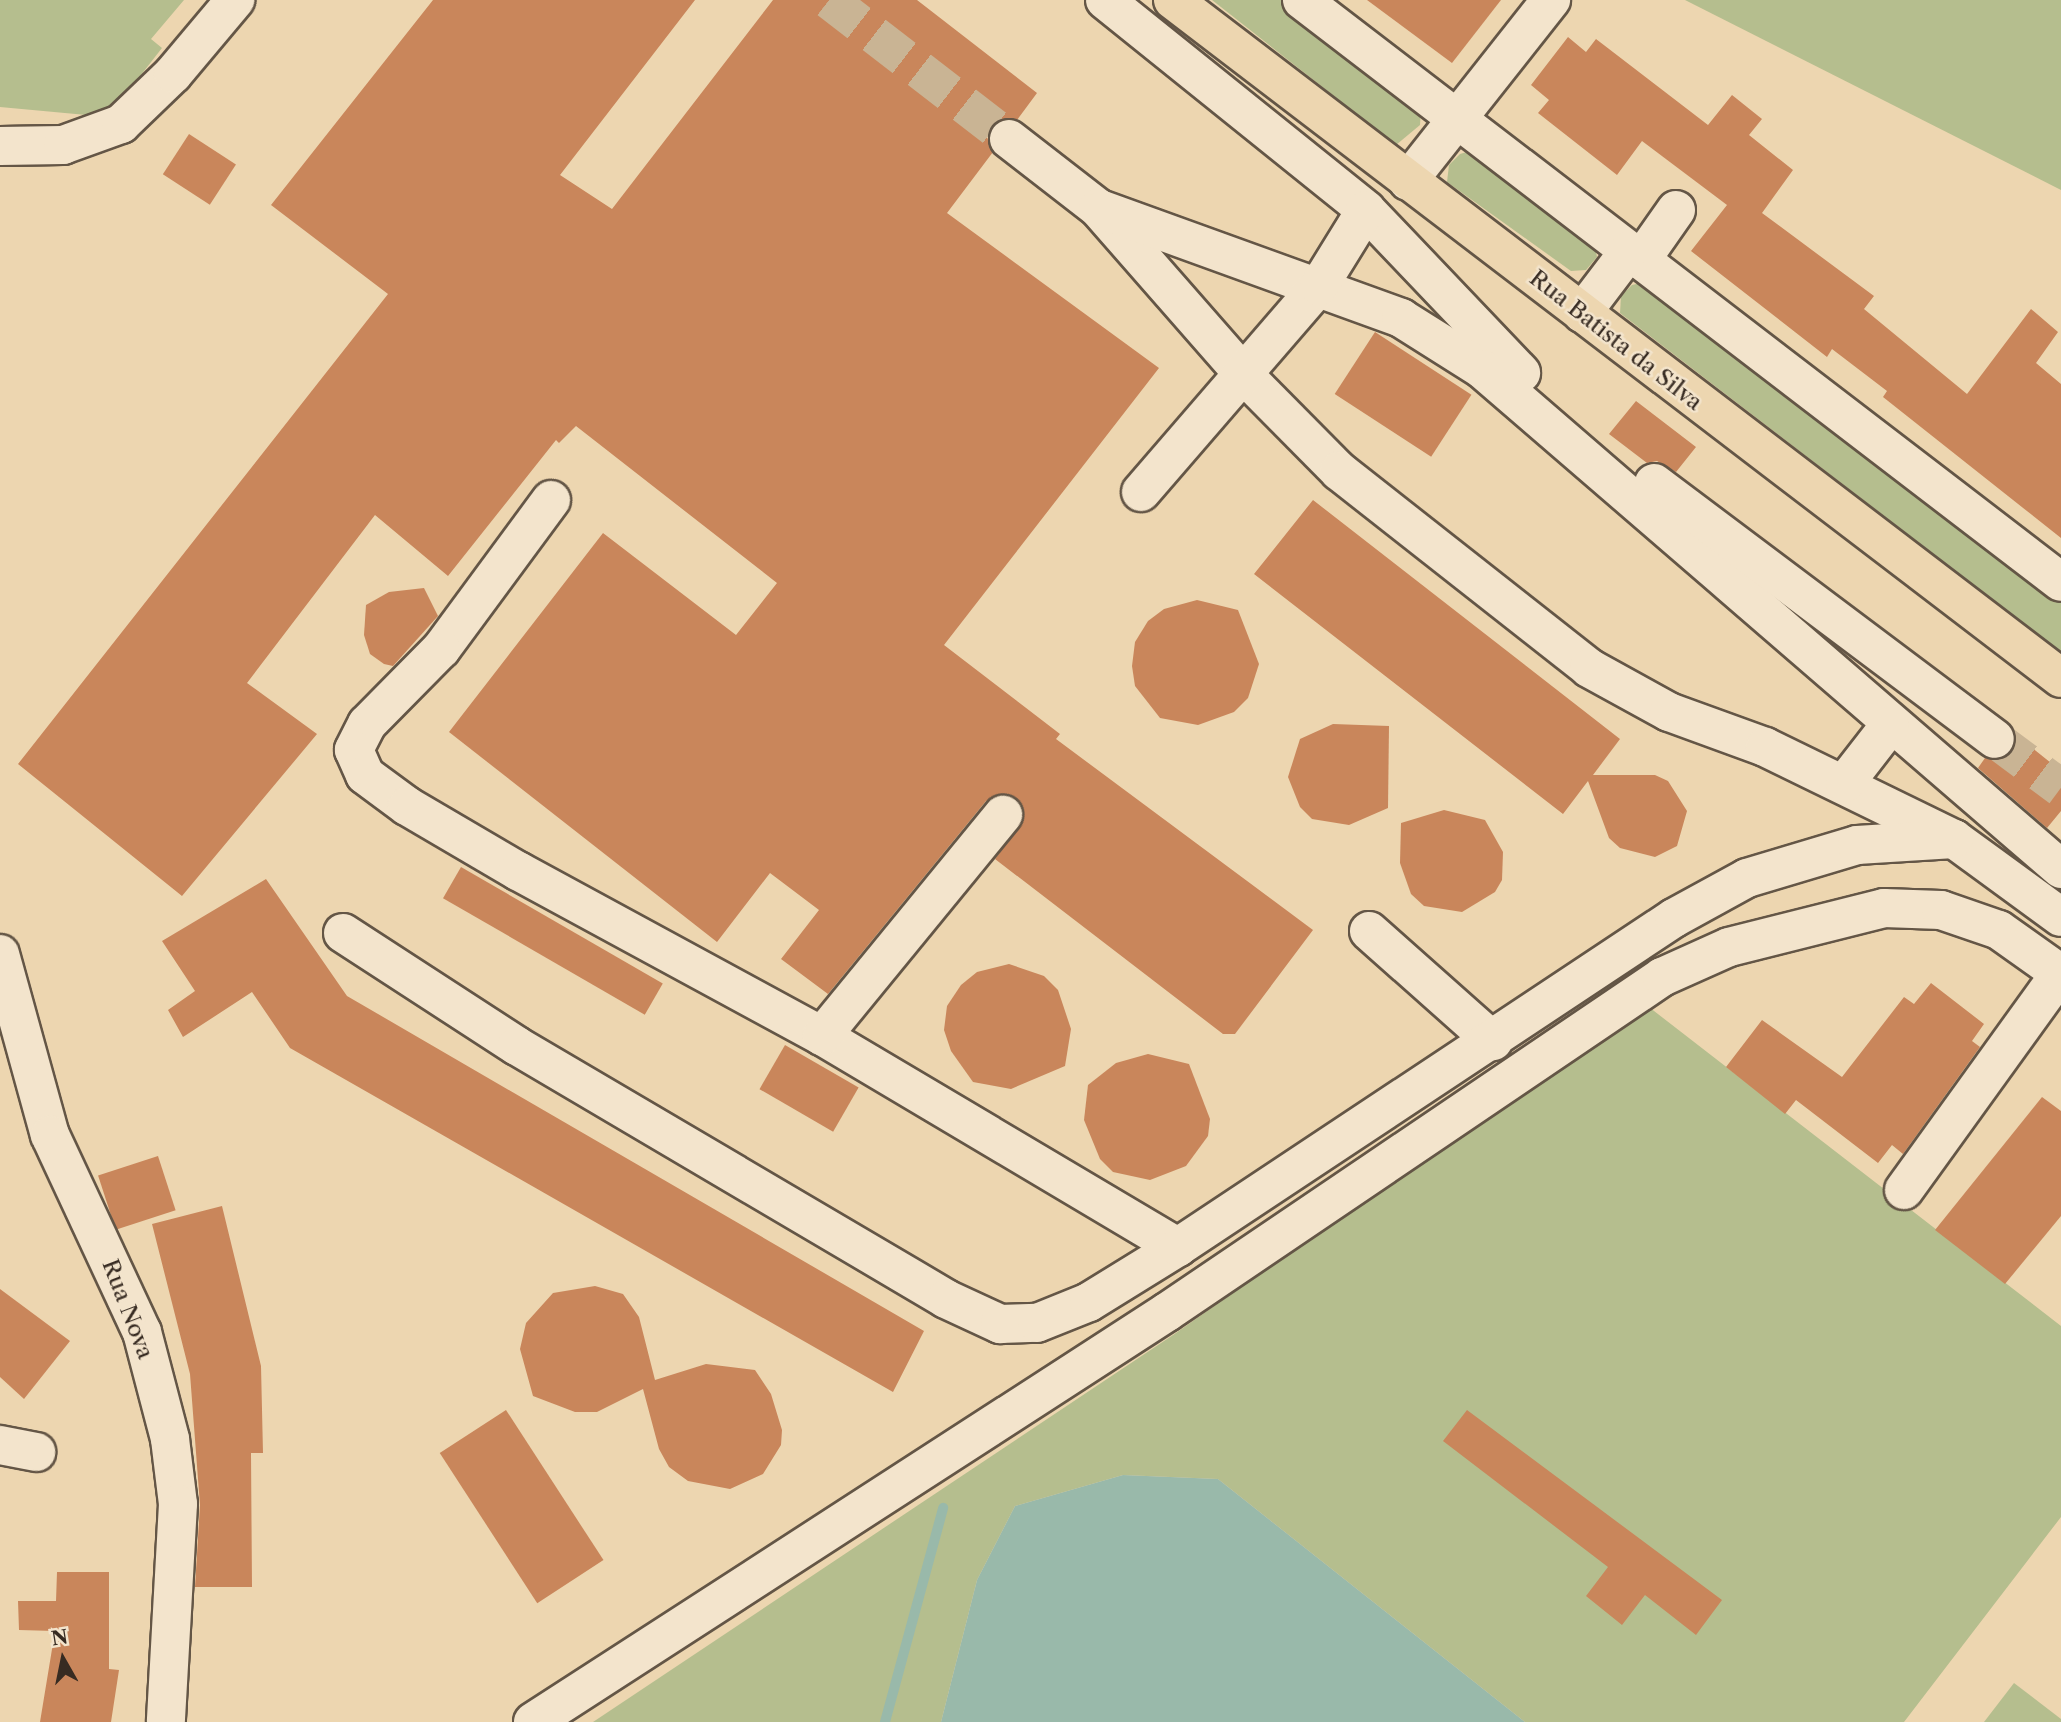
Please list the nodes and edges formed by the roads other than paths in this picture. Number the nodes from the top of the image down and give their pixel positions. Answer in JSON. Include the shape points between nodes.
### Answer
{"nodes":[{"id":1,"x":235,"y":0,"type":"edge"},
{"id":2,"x":1104,"y":0,"type":"edge"},
{"id":3,"x":1173,"y":0,"type":"edge"},
{"id":4,"x":1302,"y":0,"type":"edge"},
{"id":5,"x":1551,"y":0,"type":"edge"},
{"id":6,"x":1455,"y":120,"type":"junction"},
{"id":7,"x":1009,"y":139,"type":"tunnel mouth"},
{"id":8,"x":5,"y":142,"type":"edge"},
{"id":9,"x":1408,"y":181,"type":"junction"},
{"id":10,"x":1098,"y":208,"type":"junction"},
{"id":11,"x":1366,"y":210,"type":"junction"},
{"id":12,"x":1676,"y":210,"type":"dead end"},
{"id":13,"x":1635,"y":256,"type":"junction"},
{"id":14,"x":1319,"y":286,"type":"junction"},
{"id":15,"x":1582,"y":313,"type":"junction"},
{"id":16,"x":1245,"y":376,"type":"junction"},
{"id":17,"x":1598,"y":453,"type":"junction"},
{"id":18,"x":1141,"y":492,"type":"dead end"},
{"id":19,"x":551,"y":500,"type":"dead end"},
{"id":20,"x":2061,"y":582,"type":"edge"},
{"id":21,"x":2061,"y":678,"type":"edge"},
{"id":22,"x":1890,"y":726,"type":"junction"},
{"id":23,"x":1995,"y":739,"type":"tunnel mouth"},
{"id":24,"x":1845,"y":783,"type":"junction"},
{"id":25,"x":1003,"y":814,"type":"dead end"},
{"id":26,"x":1954,"y":839,"type":"junction"},
{"id":27,"x":2061,"y":869,"type":"edge"},
{"id":28,"x":2061,"y":917,"type":"edge"},
{"id":29,"x":1369,"y":931,"type":"dead end"},
{"id":30,"x":343,"y":933,"type":"dead end"},
{"id":31,"x":0,"y":954,"type":"edge"},
{"id":32,"x":2061,"y":974,"type":"edge"},
{"id":33,"x":10,"y":1031,"type":"edge"},
{"id":34,"x":822,"y":1036,"type":"junction"},
{"id":35,"x":1493,"y":1041,"type":"junction"},
{"id":36,"x":1905,"y":1190,"type":"dead end"},
{"id":37,"x":1178,"y":1247,"type":"junction"},
{"id":38,"x":166,"y":1722,"type":"edge"},
{"id":39,"x":533,"y":1722,"type":"edge"}],
"edges":[{"from":1,"to":8,"type":"street","via":[[173,74],[121,124],[63,145]]},
{"from":2,"to":11,"type":"street"},
{"from":3,"to":9,"type":"main road","name":"Rua Batista da Silva"},
{"from":4,"to":6,"type":"street"},
{"from":5,"to":6,"type":"street"},
{"from":6,"to":9,"type":"street"},
{"from":6,"to":13,"type":"street"},
{"from":7,"to":10,"type":"street"},
{"from":9,"to":15,"type":"main road","name":"Rua Batista da Silva"},
{"from":10,"to":14,"type":"street"},
{"from":10,"to":16,"type":"street"},
{"from":11,"to":14,"type":"street"},
{"from":11,"to":17,"type":"street","via":[[1494,350]]},
{"from":12,"to":13,"type":"street"},
{"from":13,"to":15,"type":"street"},
{"from":13,"to":20,"type":"street"},
{"from":14,"to":16,"type":"street"},
{"from":14,"to":17,"type":"street","via":[[1401,318],[1482,369]]},
{"from":15,"to":21,"type":"main road","name":"Rua Batista da Silva"},
{"from":16,"to":18,"type":"street"},
{"from":16,"to":24,"type":"street","via":[[1339,471],[1589,668],[1669,712]]},
{"from":17,"to":22,"type":"street"},
{"from":17,"to":23,"type":"street"},
{"from":19,"to":34,"type":"street","via":[[442,649],[367,724],[354,750],[356,762],[378,786],[496,858]]},
{"from":22,"to":24,"type":"street"},
{"from":22,"to":27,"type":"street"},
{"from":24,"to":26,"type":"street"},
{"from":25,"to":34,"type":"street"},
{"from":26,"to":28,"type":"street"},
{"from":26,"to":35,"type":"street","via":[[1857,845],[1747,878],[1674,918]]},
{"from":29,"to":35,"type":"street"},
{"from":30,"to":37,"type":"street","via":[[529,1053],[946,1300],[1000,1324],[1038,1323],[1089,1302]]},
{"from":31,"to":33,"type":"street","name":"Rua Nova"},
{"from":32,"to":36,"type":"street"},
{"from":32,"to":39,"type":"street","via":[[1999,930],[1941,909],[1884,908],[1729,947],[1662,977],[1155,1319]]},
{"from":33,"to":38,"type":"street","name":"Rua Nova","via":[[50,1135],[142,1332],[170,1439],[178,1504]]},
{"from":34,"to":37,"type":"street"},
{"from":35,"to":37,"type":"street"}]}
